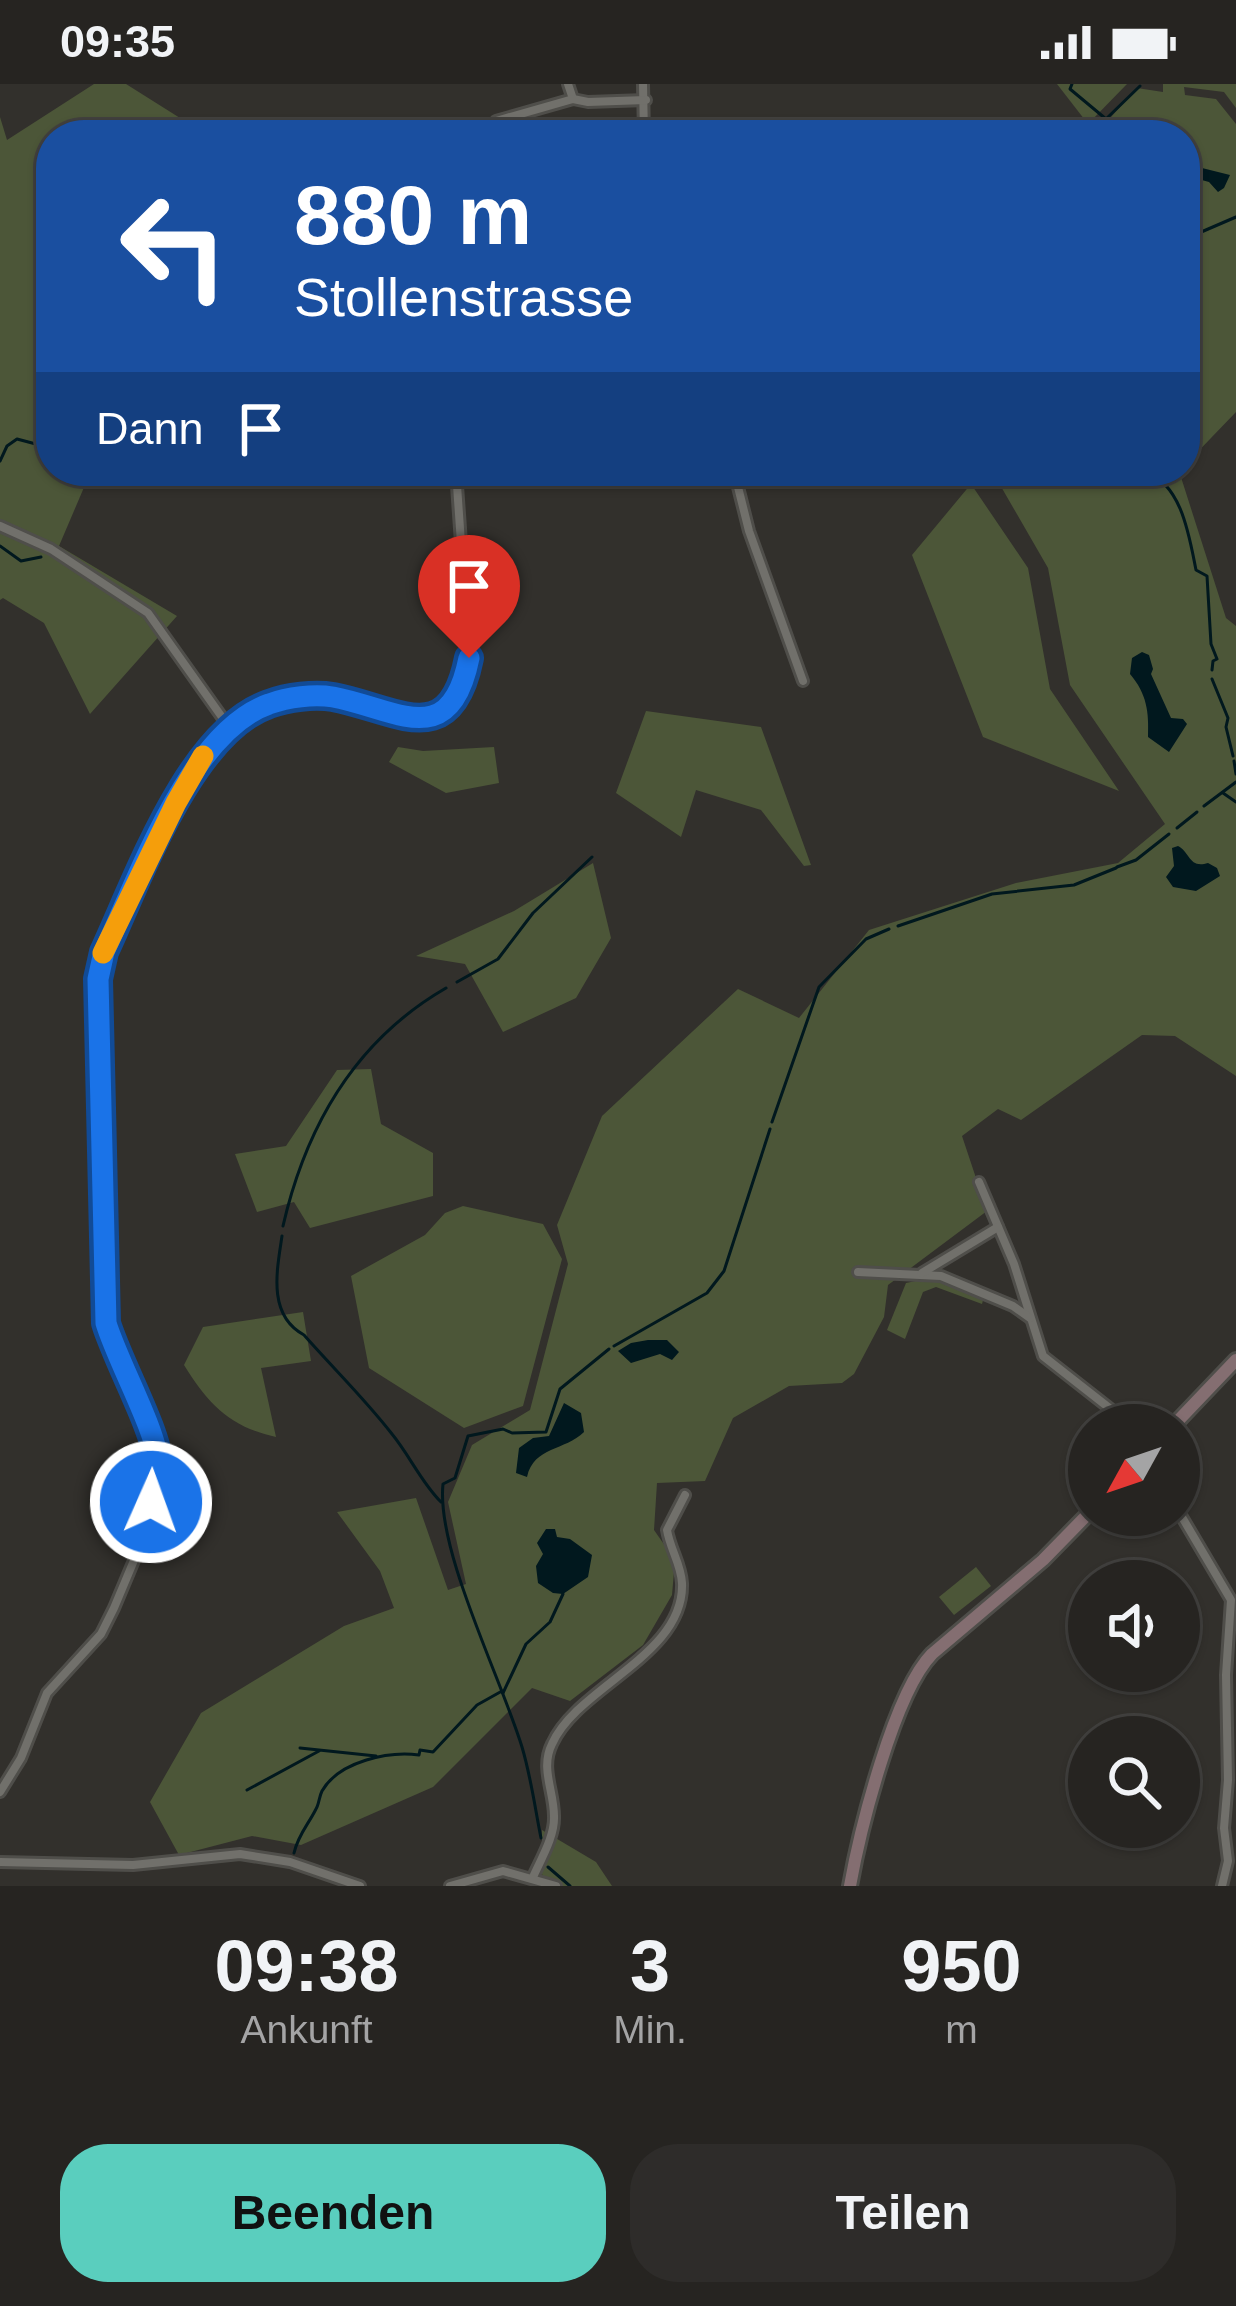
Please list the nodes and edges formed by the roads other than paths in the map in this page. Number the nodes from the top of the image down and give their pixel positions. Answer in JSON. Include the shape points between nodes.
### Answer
{"nodes":[{"id":1,"x":568,"y":84,"type":"edge"},
{"id":2,"x":643,"y":84,"type":"edge"},
{"id":3,"x":573,"y":99,"type":"junction"},
{"id":4,"x":646,"y":100,"type":"junction"},
{"id":5,"x":500,"y":120,"type":"edge"},
{"id":6,"x":645,"y":120,"type":"edge"},
{"id":7,"x":457,"y":486,"type":"edge"},
{"id":8,"x":738,"y":486,"type":"edge"},
{"id":9,"x":0,"y":526,"type":"edge"},
{"id":10,"x":803,"y":681,"type":"dead end"},
{"id":11,"x":229,"y":727,"type":"junction"},
{"id":12,"x":979,"y":1181,"type":"dead end"},
{"id":13,"x":998,"y":1227,"type":"junction"},
{"id":14,"x":858,"y":1272,"type":"dead end"},
{"id":15,"x":921,"y":1274,"type":"junction"},
{"id":16,"x":1031,"y":1319,"type":"junction"},
{"id":17,"x":1236,"y":1360,"type":"edge"},
{"id":18,"x":1105,"y":1404,"type":"edge"},
{"id":19,"x":1194,"y":1404,"type":"edge"},
{"id":20,"x":685,"y":1495,"type":"dead end"},
{"id":21,"x":1068,"y":1535,"type":"edge"},
{"id":22,"x":1193,"y":1536,"type":"edge"},
{"id":23,"x":0,"y":1792,"type":"edge"},
{"id":24,"x":0,"y":1862,"type":"edge"},
{"id":25,"x":533,"y":1877,"type":"junction"},
{"id":26,"x":360,"y":1886,"type":"edge"},
{"id":27,"x":450,"y":1886,"type":"edge"},
{"id":28,"x":556,"y":1886,"type":"edge"},
{"id":29,"x":850,"y":1886,"type":"edge"},
{"id":30,"x":1222,"y":1886,"type":"edge"}],
"edges":[{"from":1,"to":3,"type":"street"},
{"from":2,"to":4,"type":"street"},
{"from":3,"to":4,"type":"street"},
{"from":3,"to":5,"type":"street"},
{"from":4,"to":6,"type":"street"},
{"from":7,"to":11,"type":"street","via":[[469,658],[450,706],[428,719],[404,718],[304,697],[270,704]]},
{"from":8,"to":10,"type":"street"},
{"from":9,"to":11,"type":"street","via":[[137,604]]},
{"from":11,"to":23,"type":"street","via":[[197,762],[99,964],[106,1323],[158,1462],[140,1543],[114,1608],[47,1693]]},
{"from":12,"to":13,"type":"street"},
{"from":13,"to":15,"type":"street"},
{"from":13,"to":16,"type":"street"},
{"from":14,"to":15,"type":"street"},
{"from":15,"to":16,"type":"street"},
{"from":16,"to":18,"type":"street","via":[[1043,1355]]},
{"from":17,"to":19,"type":"street"},
{"from":20,"to":25,"type":"street","via":[[667,1530],[682,1587],[676,1614],[631,1669],[583,1704],[550,1748],[555,1820]]},
{"from":21,"to":29,"type":"street","via":[[916,1672]]},
{"from":22,"to":30,"type":"street","via":[[1231,1600]]},
{"from":24,"to":26,"type":"street","via":[[133,1865],[240,1854]]},
{"from":25,"to":27,"type":"street","via":[[498,1872]]},
{"from":25,"to":28,"type":"street"}]}
